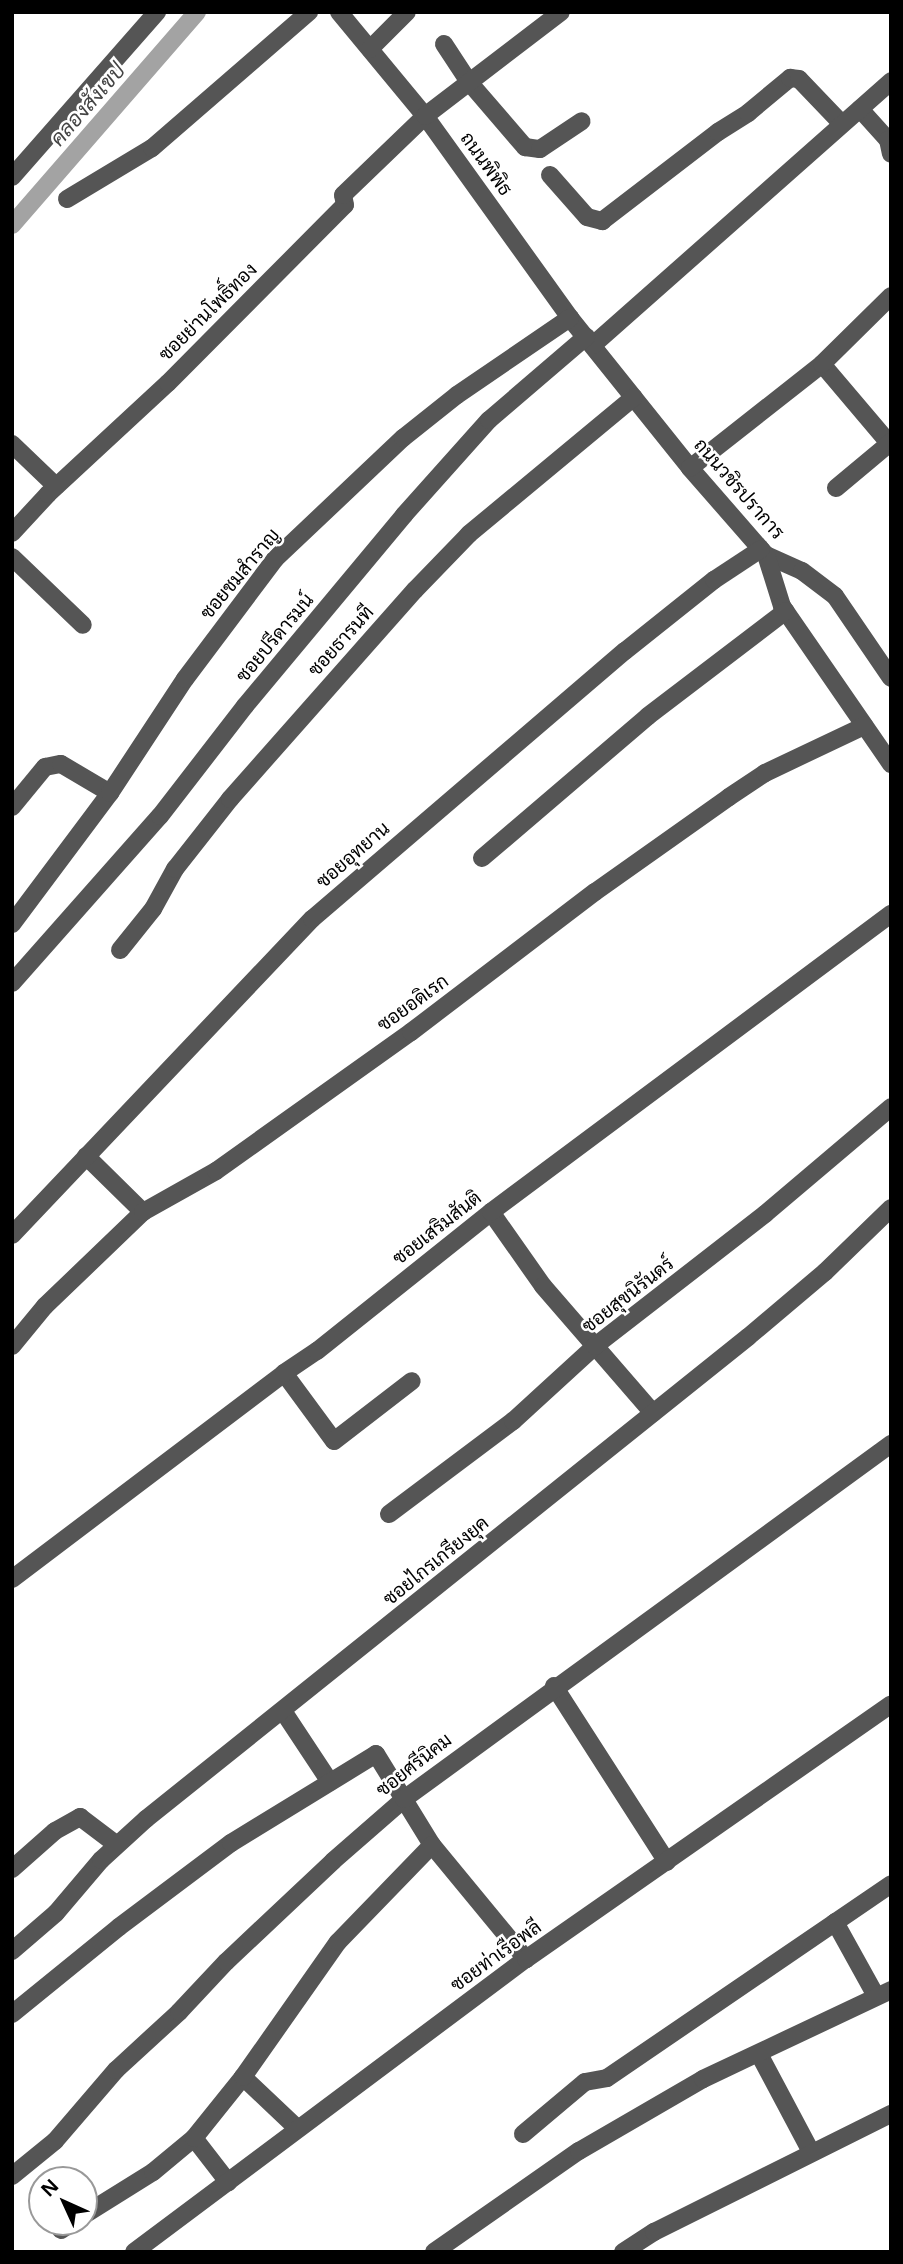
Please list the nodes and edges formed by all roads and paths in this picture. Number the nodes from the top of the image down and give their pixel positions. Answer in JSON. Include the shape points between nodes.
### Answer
{"nodes":[{"id":1,"x":157,"y":12,"type":"edge"},
{"id":2,"x":309,"y":12,"type":"edge"},
{"id":3,"x":339,"y":12,"type":"edge"},
{"id":4,"x":407,"y":12,"type":"edge"},
{"id":5,"x":561,"y":12,"type":"edge"},
{"id":6,"x":444,"y":44,"type":"dead end"},
{"id":7,"x":370,"y":49,"type":"junction"},
{"id":8,"x":891,"y":81,"type":"edge"},
{"id":9,"x":469,"y":82,"type":"junction"},
{"id":10,"x":860,"y":109,"type":"junction"},
{"id":11,"x":425,"y":116,"type":"junction"},
{"id":12,"x":582,"y":121,"type":"dead end"},
{"id":13,"x":842,"y":124,"type":"junction"},
{"id":14,"x":891,"y":154,"type":"edge"},
{"id":15,"x":550,"y":175,"type":"dead end"},
{"id":16,"x":12,"y":177,"type":"edge"},
{"id":17,"x":67,"y":199,"type":"dead end"},
{"id":18,"x":891,"y":296,"type":"edge"},
{"id":19,"x":570,"y":318,"type":"junction"},
{"id":20,"x":589,"y":341,"type":"junction"},
{"id":21,"x":822,"y":364,"type":"junction"},
{"id":22,"x":634,"y":397,"type":"junction"},
{"id":23,"x":890,"y":443,"type":"edge"},
{"id":24,"x":12,"y":444,"type":"edge"},
{"id":25,"x":690,"y":468,"type":"junction"},
{"id":26,"x":56,"y":486,"type":"junction"},
{"id":27,"x":836,"y":488,"type":"dead end"},
{"id":28,"x":12,"y":533,"type":"edge"},
{"id":29,"x":764,"y":552,"type":"junction"},
{"id":30,"x":12,"y":557,"type":"edge"},
{"id":31,"x":786,"y":611,"type":"junction"},
{"id":32,"x":83,"y":625,"type":"dead end"},
{"id":33,"x":891,"y":678,"type":"edge"},
{"id":34,"x":864,"y":726,"type":"junction"},
{"id":35,"x":884,"y":741,"type":"edge"},
{"id":36,"x":891,"y":764,"type":"edge"},
{"id":37,"x":110,"y":793,"type":"junction"},
{"id":38,"x":12,"y":807,"type":"edge"},
{"id":39,"x":482,"y":858,"type":"dead end"},
{"id":40,"x":891,"y":914,"type":"edge"},
{"id":41,"x":12,"y":925,"type":"edge"},
{"id":42,"x":120,"y":950,"type":"dead end"},
{"id":43,"x":12,"y":983,"type":"edge"},
{"id":44,"x":891,"y":1107,"type":"edge"},
{"id":45,"x":86,"y":1156,"type":"junction"},
{"id":46,"x":891,"y":1208,"type":"edge"},
{"id":47,"x":143,"y":1212,"type":"junction"},
{"id":48,"x":491,"y":1212,"type":"junction"},
{"id":49,"x":12,"y":1235,"type":"edge"},
{"id":50,"x":12,"y":1346,"type":"edge"},
{"id":51,"x":595,"y":1346,"type":"junction"},
{"id":52,"x":284,"y":1373,"type":"junction"},
{"id":53,"x":412,"y":1381,"type":"dead end"},
{"id":54,"x":653,"y":1413,"type":"junction"},
{"id":55,"x":891,"y":1444,"type":"edge"},
{"id":56,"x":389,"y":1514,"type":"dead end"},
{"id":57,"x":12,"y":1579,"type":"edge"},
{"id":58,"x":554,"y":1686,"type":"junction"},
{"id":59,"x":891,"y":1704,"type":"edge"},
{"id":60,"x":284,"y":1711,"type":"junction"},
{"id":61,"x":330,"y":1782,"type":"junction"},
{"id":62,"x":404,"y":1798,"type":"junction"},
{"id":63,"x":432,"y":1844,"type":"junction"},
{"id":64,"x":117,"y":1845,"type":"junction"},
{"id":65,"x":667,"y":1862,"type":"junction"},
{"id":66,"x":12,"y":1869,"type":"edge"},
{"id":67,"x":891,"y":1884,"type":"edge"},
{"id":68,"x":835,"y":1922,"type":"junction"},
{"id":69,"x":12,"y":1951,"type":"edge"},
{"id":70,"x":526,"y":1959,"type":"junction"},
{"id":71,"x":884,"y":1993,"type":"edge"},
{"id":72,"x":12,"y":2014,"type":"edge"},
{"id":73,"x":759,"y":2053,"type":"junction"},
{"id":74,"x":243,"y":2077,"type":"junction"},
{"id":75,"x":891,"y":2114,"type":"edge"},
{"id":76,"x":297,"y":2129,"type":"junction"},
{"id":77,"x":523,"y":2134,"type":"dead end"},
{"id":78,"x":194,"y":2138,"type":"junction"},
{"id":79,"x":811,"y":2152,"type":"junction"},
{"id":80,"x":14,"y":2173,"type":"edge"},
{"id":81,"x":228,"y":2182,"type":"junction"},
{"id":82,"x":98,"y":2206,"type":"edge"},
{"id":83,"x":134,"y":2252,"type":"edge"},
{"id":84,"x":434,"y":2252,"type":"edge"},
{"id":85,"x":623,"y":2252,"type":"edge"}],
"edges":[{"from":1,"to":16,"type":"street"},
{"from":2,"to":17,"type":"street","via":[[152,148]]},
{"from":3,"to":7,"type":"street","name":"ถนนพิพิธ"},
{"from":4,"to":7,"type":"street"},
{"from":5,"to":9,"type":"street","name":"ซอยย่านโพธิ์ทอง"},
{"from":6,"to":9,"type":"street"},
{"from":7,"to":11,"type":"street","name":"ถนนพิพิธ"},
{"from":8,"to":10,"type":"street","name":"ซอยปรีดารมน์"},
{"from":9,"to":11,"type":"street","name":"ซอยย่านโพธิ์ทอง"},
{"from":9,"to":12,"type":"street","via":[[525,147],[540,149]]},
{"from":10,"to":13,"type":"street","name":"ซอยปรีดารมน์"},
{"from":10,"to":14,"type":"street","via":[[888,140]]},
{"from":11,"to":19,"type":"street","name":"ถนนพิพิธ"},
{"from":11,"to":26,"type":"street","name":"ซอยย่านโพธิ์ทอง","via":[[343,195],[345,205],[177,374]]},
{"from":13,"to":15,"type":"street","via":[[799,79],[790,78],[602,221],[587,218]]},
{"from":13,"to":20,"type":"street","name":"ซอยปรีดารมน์"},
{"from":18,"to":21,"type":"street"},
{"from":19,"to":20,"type":"street","name":"ถนนพิพิธ"},
{"from":19,"to":37,"type":"street","name":"ซอยชมสำราญ","via":[[403,438],[275,559],[185,680]]},
{"from":20,"to":22,"type":"street","name":"ถนนวชิรปราการ"},
{"from":20,"to":43,"type":"street","name":"ซอยปรีดารมน์","via":[[536,377],[472,439],[245,706],[160,816]]},
{"from":21,"to":23,"type":"street"},
{"from":21,"to":25,"type":"street"},
{"from":22,"to":25,"type":"street","name":"ถนนวชิรปราการ"},
{"from":22,"to":42,"type":"street","name":"ซอยธารนที","via":[[469,534],[415,590],[230,799]]},
{"from":23,"to":27,"type":"street"},
{"from":24,"to":26,"type":"street"},
{"from":25,"to":29,"type":"street","name":"ถนนวชิรปราการ"},
{"from":26,"to":28,"type":"street","name":"ซอยย่านโพธิ์ทอง"},
{"from":29,"to":31,"type":"street"},
{"from":29,"to":33,"type":"street","name":"ถนนวชิรปราการ","via":[[802,571],[835,596]]},
{"from":29,"to":45,"type":"street","name":"ซอยอุทยาน","via":[[667,616],[331,902]]},
{"from":30,"to":32,"type":"street"},
{"from":31,"to":34,"type":"street"},
{"from":31,"to":39,"type":"street","via":[[648,716]]},
{"from":34,"to":35,"type":"street"},
{"from":34,"to":47,"type":"street","name":"ซอยอดิเรก","via":[[765,773],[729,797],[216,1171]]},
{"from":35,"to":36,"type":"street"},
{"from":37,"to":38,"type":"street","via":[[61,764],[45,767]]},
{"from":37,"to":41,"type":"street","name":"ซอยชมสำราญ"},
{"from":40,"to":48,"type":"street","name":"ซอยเสริมสันติ"},
{"from":44,"to":51,"type":"street","name":"ซอยสุขนิรันดร์","via":[[765,1214]]},
{"from":45,"to":47,"type":"street"},
{"from":45,"to":49,"type":"street","name":"ซอยอุทยาน"},
{"from":46,"to":54,"type":"street","name":"ซอยไกรเกรียงยุค","via":[[825,1272]]},
{"from":47,"to":50,"type":"street","name":"ซอยอดิเรก","via":[[45,1307]]},
{"from":48,"to":51,"type":"street","via":[[543,1286]]},
{"from":48,"to":52,"type":"street","name":"ซอยเสริมสันติ"},
{"from":51,"to":54,"type":"street"},
{"from":51,"to":56,"type":"street","name":"ซอยสุขนิรันดร์","via":[[513,1421]]},
{"from":52,"to":53,"type":"street","via":[[334,1441]]},
{"from":52,"to":57,"type":"street","name":"ซอยเสริมสันติ"},
{"from":54,"to":60,"type":"street","name":"ซอยไกรเกรียงยุค"},
{"from":55,"to":58,"type":"street","name":"ซอยศรีนิคม"},
{"from":58,"to":62,"type":"street","name":"ซอยศรีนิคม"},
{"from":58,"to":65,"type":"street"},
{"from":59,"to":65,"type":"street","name":"ซอยท่าเรือพลี"},
{"from":60,"to":61,"type":"street"},
{"from":60,"to":64,"type":"street","name":"ซอยไกรเกรียงยุค"},
{"from":61,"to":62,"type":"street","via":[[376,1754]]},
{"from":61,"to":72,"type":"street","via":[[231,1843]]},
{"from":62,"to":63,"type":"street"},
{"from":62,"to":80,"type":"street","name":"ซอยศรีนิคม","via":[[116,2070],[55,2141]]},
{"from":63,"to":70,"type":"street"},
{"from":63,"to":74,"type":"street","via":[[338,1942]]},
{"from":64,"to":66,"type":"street","via":[[80,1817],[55,1831]]},
{"from":64,"to":69,"type":"street","name":"ซอยไกรเกรียงยุค","via":[[56,1913]]},
{"from":65,"to":70,"type":"street","name":"ซอยท่าเรือพลี"},
{"from":67,"to":68,"type":"street"},
{"from":68,"to":71,"type":"street"},
{"from":68,"to":77,"type":"street","via":[[607,2078],[585,2082]]},
{"from":70,"to":76,"type":"street","name":"ซอยท่าเรือพลี"},
{"from":71,"to":73,"type":"street"},
{"from":73,"to":79,"type":"street"},
{"from":73,"to":84,"type":"street","via":[[703,2079],[579,2151]]},
{"from":74,"to":76,"type":"street"},
{"from":74,"to":78,"type":"street"},
{"from":75,"to":79,"type":"street"},
{"from":76,"to":81,"type":"street","name":"ซอยท่าเรือพลี"},
{"from":78,"to":81,"type":"street"},
{"from":78,"to":82,"type":"street"},
{"from":79,"to":85,"type":"street"},
{"from":81,"to":83,"type":"street","name":"ซอยท่าเรือพลี"}]}
